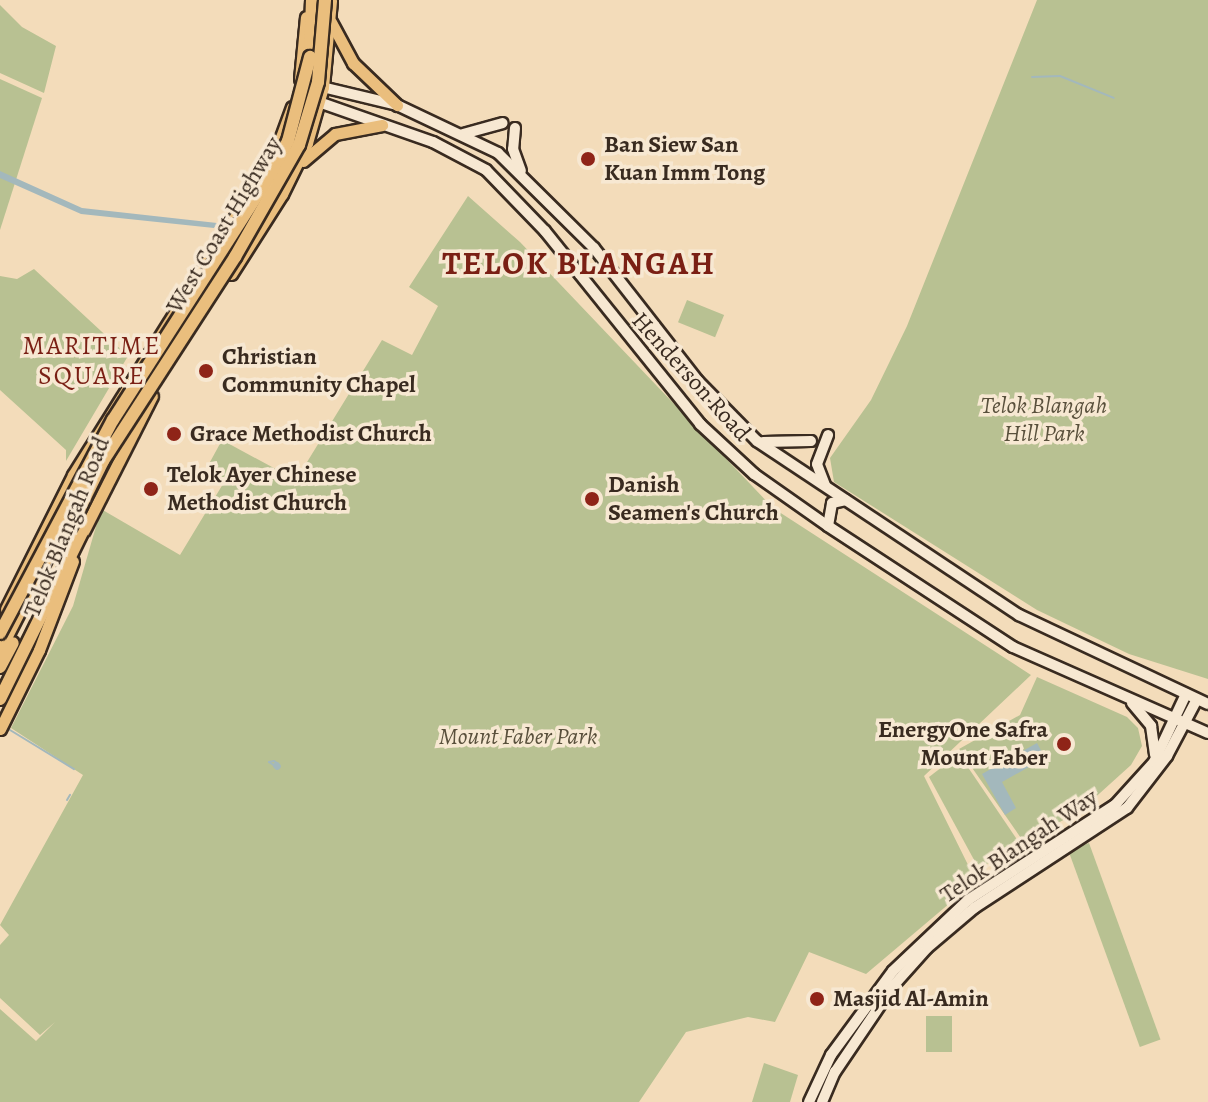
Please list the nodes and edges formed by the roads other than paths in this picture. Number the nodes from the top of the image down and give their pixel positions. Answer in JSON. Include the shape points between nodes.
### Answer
{"nodes":[{"id":1,"x":310,"y":0,"type":"edge"},
{"id":2,"x":328,"y":0,"type":"edge"},
{"id":3,"x":331,"y":21,"type":"junction"},
{"id":4,"x":299,"y":87,"type":"junction"},
{"id":5,"x":323,"y":87,"type":"junction"},
{"id":6,"x":320,"y":103,"type":"junction"},
{"id":7,"x":397,"y":105,"type":"junction"},
{"id":8,"x":503,"y":123,"type":"dead end"},
{"id":9,"x":382,"y":125,"type":"junction"},
{"id":10,"x":515,"y":128,"type":"dead end"},
{"id":11,"x":461,"y":134,"type":"junction"},
{"id":12,"x":297,"y":167,"type":"junction"},
{"id":13,"x":522,"y":173,"type":"junction"},
{"id":14,"x":153,"y":345,"type":"junction"},
{"id":15,"x":828,"y":435,"type":"dead end"},
{"id":16,"x":757,"y":441,"type":"junction"},
{"id":17,"x":811,"y":441,"type":"dead end"},
{"id":18,"x":827,"y":488,"type":"junction"},
{"id":19,"x":846,"y":500,"type":"junction"},
{"id":20,"x":86,"y":524,"type":"junction"},
{"id":21,"x":828,"y":526,"type":"junction"},
{"id":22,"x":0,"y":622,"type":"edge"},
{"id":23,"x":0,"y":633,"type":"edge"},
{"id":24,"x":0,"y":650,"type":"edge"},
{"id":25,"x":0,"y":667,"type":"edge"},
{"id":26,"x":1191,"y":696,"type":"junction"},
{"id":27,"x":1124,"y":697,"type":"junction"},
{"id":28,"x":0,"y":699,"type":"edge"},
{"id":29,"x":1208,"y":704,"type":"edge"},
{"id":30,"x":1175,"y":718,"type":"junction"},
{"id":31,"x":1186,"y":723,"type":"junction"},
{"id":32,"x":0,"y":729,"type":"edge"},
{"id":33,"x":1208,"y":733,"type":"edge"},
{"id":34,"x":1154,"y":762,"type":"junction"},
{"id":35,"x":809,"y":1102,"type":"edge"},
{"id":36,"x":822,"y":1102,"type":"edge"}],
"edges":[{"from":1,"to":4,"type":"main road","name":"Telok Blangah Road"},
{"from":1,"to":23,"type":"highway","name":"West Coast Highway","bridge":true,"via":[[307,77],[288,141],[113,420]]},
{"from":2,"to":3,"type":"main road","name":"Telok Blangah Road"},
{"from":2,"to":25,"type":"highway","name":"West Coast Highway","bridge":true,"via":[[318,82],[299,145],[235,257],[103,461]]},
{"from":3,"to":5,"type":"main road","name":"Telok Blangah Road"},
{"from":3,"to":7,"type":"main road","via":[[353,63]]},
{"from":4,"to":5,"type":"main road","name":"Henderson Road"},
{"from":4,"to":6,"type":"main road","name":"Henderson Road"},
{"from":4,"to":14,"type":"main road","name":"Telok Blangah Road","via":[[267,162]]},
{"from":5,"to":6,"type":"main road","name":"Telok Blangah Road"},
{"from":5,"to":7,"type":"main road","name":"Henderson Road"},
{"from":6,"to":9,"type":"main road","name":"Henderson Road"},
{"from":6,"to":12,"type":"main road","name":"Telok Blangah Road"},
{"from":7,"to":11,"type":"main road","name":"Henderson Road"},
{"from":8,"to":11,"type":"main road"},
{"from":9,"to":12,"type":"main road","via":[[335,134]]},
{"from":9,"to":21,"type":"main road","name":"Henderson Road","via":[[433,142],[486,170],[551,237],[700,424],[754,474]]},
{"from":10,"to":13,"type":"main road","via":[[513,149]]},
{"from":11,"to":13,"type":"main road","name":"Henderson Road"},
{"from":12,"to":20,"type":"main road","name":"Telok Blangah Road","via":[[131,430]]},
{"from":13,"to":16,"type":"main road","name":"Henderson Road","via":[[594,248],[698,381]]},
{"from":14,"to":22,"type":"main road","name":"Telok Blangah Road","via":[[73,475]]},
{"from":14,"to":24,"type":"highway"},
{"from":15,"to":18,"type":"main road","via":[[817,464]]},
{"from":16,"to":17,"type":"main road"},
{"from":16,"to":18,"type":"main road","name":"Henderson Road"},
{"from":18,"to":19,"type":"main road","name":"Henderson Road"},
{"from":19,"to":21,"type":"main road","via":[[832,503]]},
{"from":19,"to":26,"type":"main road","name":"Henderson Road","via":[[1035,624]]},
{"from":20,"to":28,"type":"highway"},
{"from":20,"to":32,"type":"main road","name":"Telok Blangah Road","via":[[43,641]]},
{"from":21,"to":27,"type":"main road","name":"Henderson Road","via":[[1013,647]]},
{"from":26,"to":29,"type":"main road","name":"Henderson Road"},
{"from":26,"to":30,"type":"main road","name":"Telok Blangah Way"},
{"from":26,"to":31,"type":"main road","name":"Telok Blangah Way"},
{"from":27,"to":30,"type":"main road","name":"Henderson Road"},
{"from":27,"to":34,"type":"main road","via":[[1151,726]]},
{"from":30,"to":31,"type":"main road","name":"Henderson Road"},
{"from":30,"to":34,"type":"main road","name":"Telok Blangah Way"},
{"from":31,"to":33,"type":"main road","name":"Henderson Road"},
{"from":31,"to":36,"type":"main road","name":"Telok Blangah Way","via":[[1127,808],[974,908],[927,948],[894,985],[835,1072]]},
{"from":34,"to":35,"type":"main road","name":"Telok Blangah Way","via":[[1115,805],[968,900],[921,942],[831,1055]]}]}
